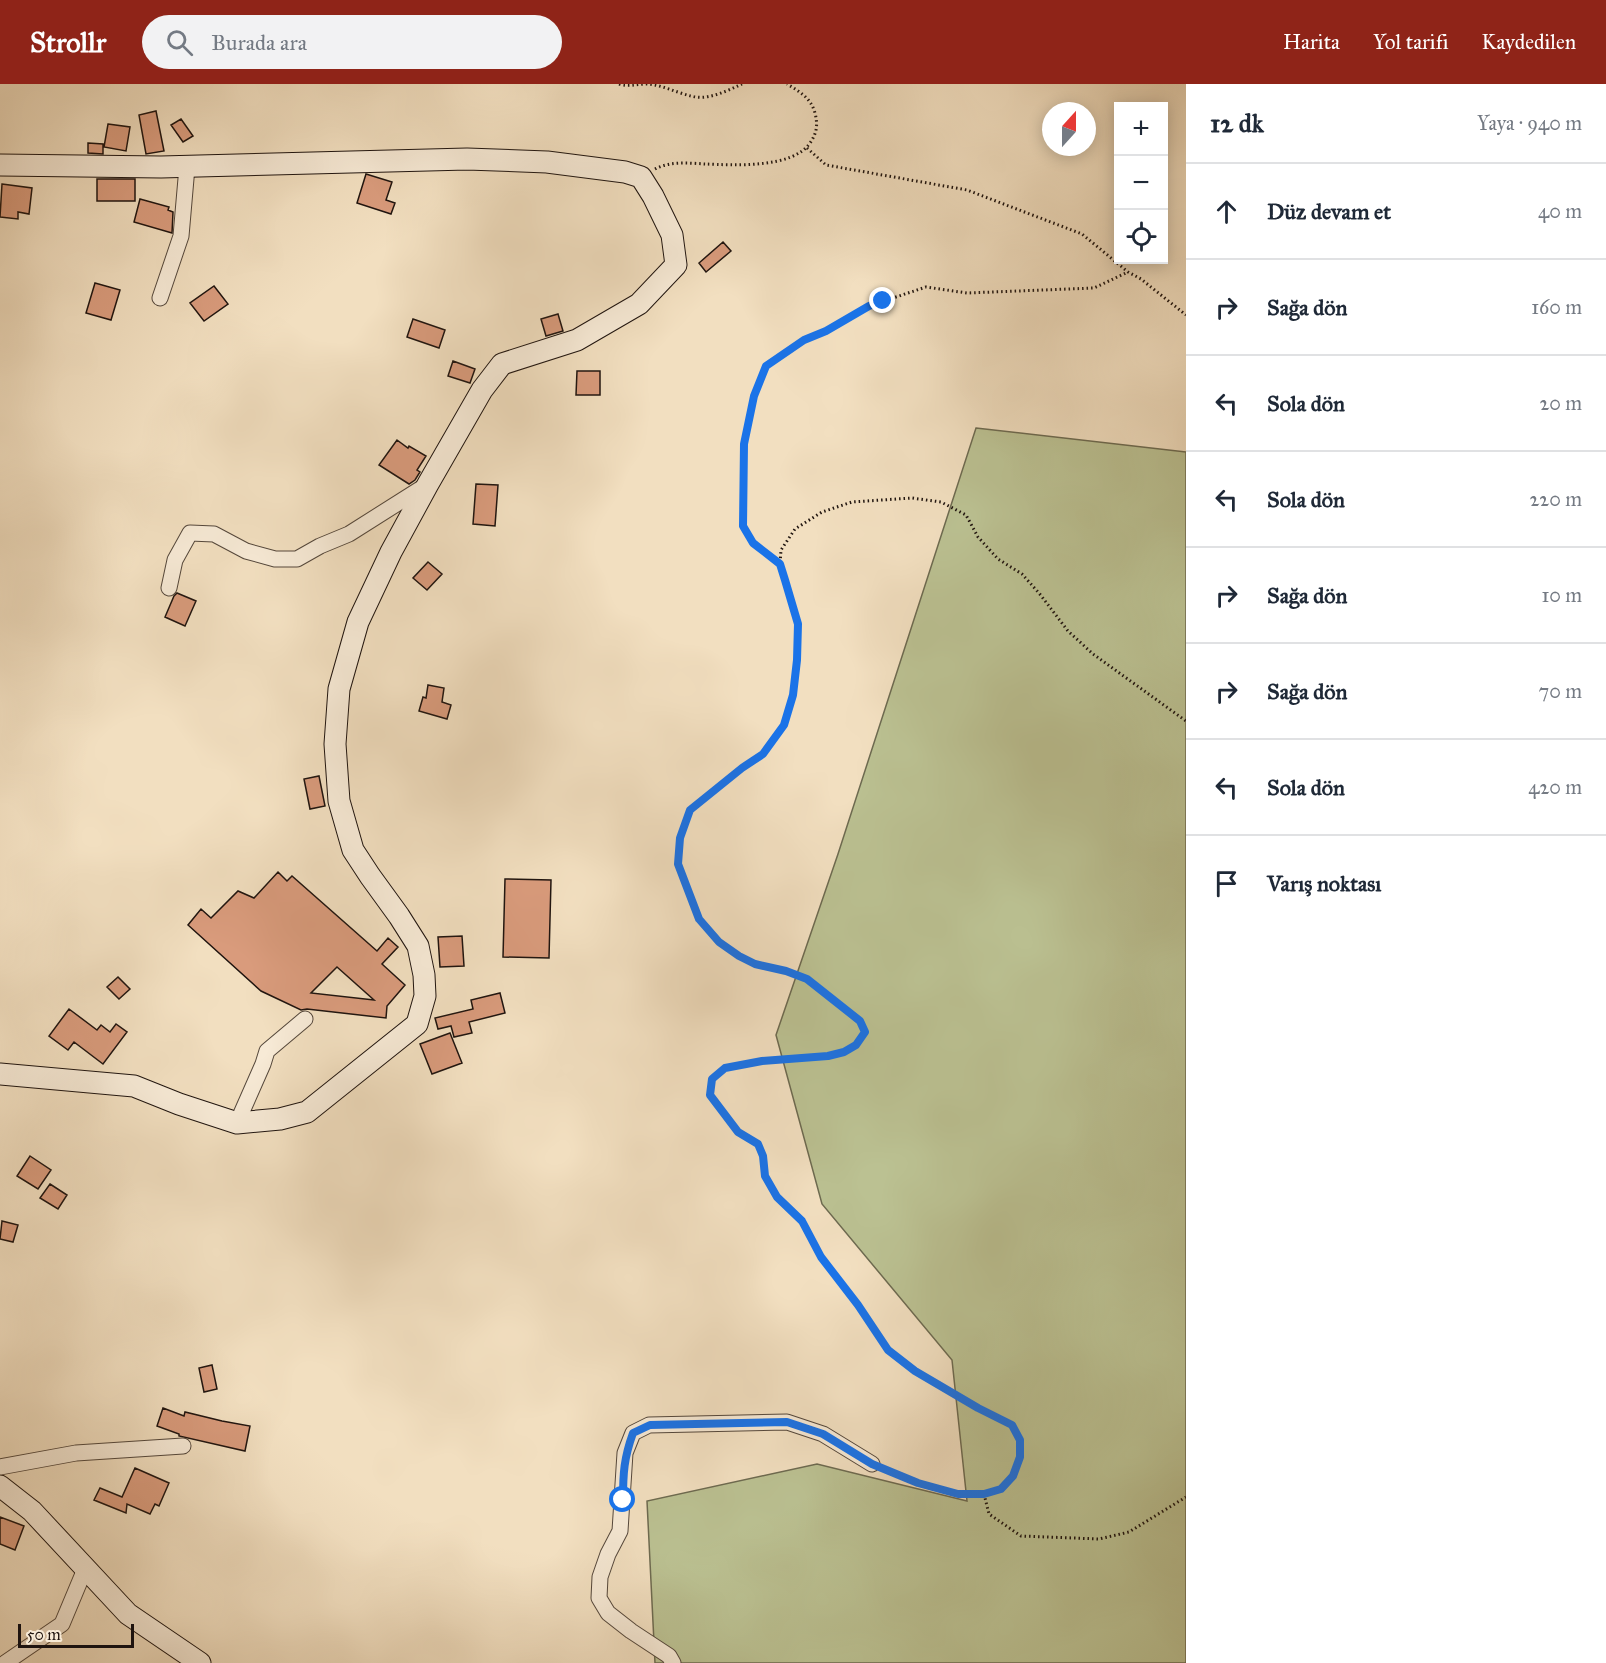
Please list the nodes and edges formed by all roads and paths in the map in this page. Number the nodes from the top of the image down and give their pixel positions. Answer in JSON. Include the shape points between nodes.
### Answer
{"nodes":[{"id":1,"x":619,"y":84,"type":"edge"},
{"id":2,"x":742,"y":84,"type":"edge"},
{"id":3,"x":787,"y":84,"type":"edge"},
{"id":4,"x":807,"y":148,"type":"junction"},
{"id":5,"x":0,"y":165,"type":"edge"},
{"id":6,"x":187,"y":167,"type":"junction"},
{"id":7,"x":641,"y":177,"type":"junction"},
{"id":8,"x":1128,"y":272,"type":"junction"},
{"id":9,"x":160,"y":298,"type":"dead end"},
{"id":10,"x":1186,"y":315,"type":"edge"},
{"id":11,"x":428,"y":483,"type":"junction"},
{"id":12,"x":780,"y":564,"type":"junction"},
{"id":13,"x":169,"y":588,"type":"dead end"},
{"id":14,"x":1186,"y":721,"type":"edge"},
{"id":15,"x":305,"y":1019,"type":"dead end"},
{"id":16,"x":0,"y":1074,"type":"edge"},
{"id":17,"x":237,"y":1123,"type":"junction"},
{"id":18,"x":183,"y":1446,"type":"dead end"},
{"id":19,"x":872,"y":1464,"type":"joint"},
{"id":20,"x":0,"y":1467,"type":"edge"},
{"id":21,"x":0,"y":1486,"type":"edge"},
{"id":22,"x":984,"y":1494,"type":"junction"},
{"id":23,"x":1186,"y":1497,"type":"edge"},
{"id":24,"x":85,"y":1569,"type":"junction"},
{"id":25,"x":5,"y":1663,"type":"edge"},
{"id":26,"x":200,"y":1663,"type":"edge"},
{"id":27,"x":673,"y":1663,"type":"edge"}],
"edges":[{"from":1,"to":2,"type":"path","via":[[647,84],[705,98]]},
{"from":3,"to":4,"type":"path","via":[[807,98],[814,110],[817,125]]},
{"from":4,"to":7,"type":"path","via":[[789,158],[766,162],[663,165]]},
{"from":4,"to":8,"type":"path","via":[[826,165],[967,190],[1082,234]]},
{"from":5,"to":6,"type":"street"},
{"from":6,"to":7,"type":"street","via":[[467,159],[548,162]]},
{"from":6,"to":9,"type":"street","via":[[181,236]]},
{"from":7,"to":11,"type":"street","via":[[672,235],[676,265],[639,304],[577,340],[502,364],[482,390]]},
{"from":8,"to":10,"type":"path"},
{"from":8,"to":12,"type":"path","via":[[1094,288],[968,293],[926,287],[869,306],[804,340],[766,366],[754,396],[744,444],[743,526],[753,543]]},
{"from":11,"to":13,"type":"street","via":[[349,534],[297,559],[275,559],[246,551],[214,534],[190,533],[174,560]]},
{"from":11,"to":17,"type":"street","via":[[358,622],[339,689],[335,744],[339,801],[353,850],[418,946],[424,996],[417,1024],[307,1112]]},
{"from":12,"to":14,"type":"path","via":[[781,550],[795,529],[822,512],[852,502],[880,499],[941,502],[966,515],[978,537],[998,559],[1022,574],[1068,631],[1093,654]]},
{"from":12,"to":22,"type":"path","via":[[798,624],[793,695],[784,725],[763,754],[690,810],[680,838],[678,864],[699,919],[719,942],[755,964],[807,979],[860,1021],[865,1032],[856,1045],[844,1052],[725,1068],[712,1079],[710,1095],[738,1132],[758,1144],[765,1176],[777,1197],[802,1221],[821,1257],[888,1350],[915,1371],[1012,1425],[1020,1440],[1020,1457],[1013,1476],[1001,1489]]},
{"from":15,"to":17,"type":"street","via":[[267,1051]]},
{"from":16,"to":17,"type":"street","via":[[134,1086]]},
{"from":18,"to":20,"type":"street","via":[[76,1453]]},
{"from":19,"to":22,"type":"path","via":[[958,1494]]},
{"from":19,"to":27,"type":"street","via":[[823,1434],[787,1422],[650,1425],[633,1433],[625,1453],[620,1531],[600,1576],[599,1598],[608,1613],[669,1656]]},
{"from":21,"to":24,"type":"street","via":[[32,1511]]},
{"from":22,"to":23,"type":"path","via":[[989,1514],[1021,1536],[1099,1539],[1129,1532]]},
{"from":24,"to":25,"type":"street","via":[[62,1624]]},
{"from":24,"to":26,"type":"street","via":[[128,1614]]}]}
